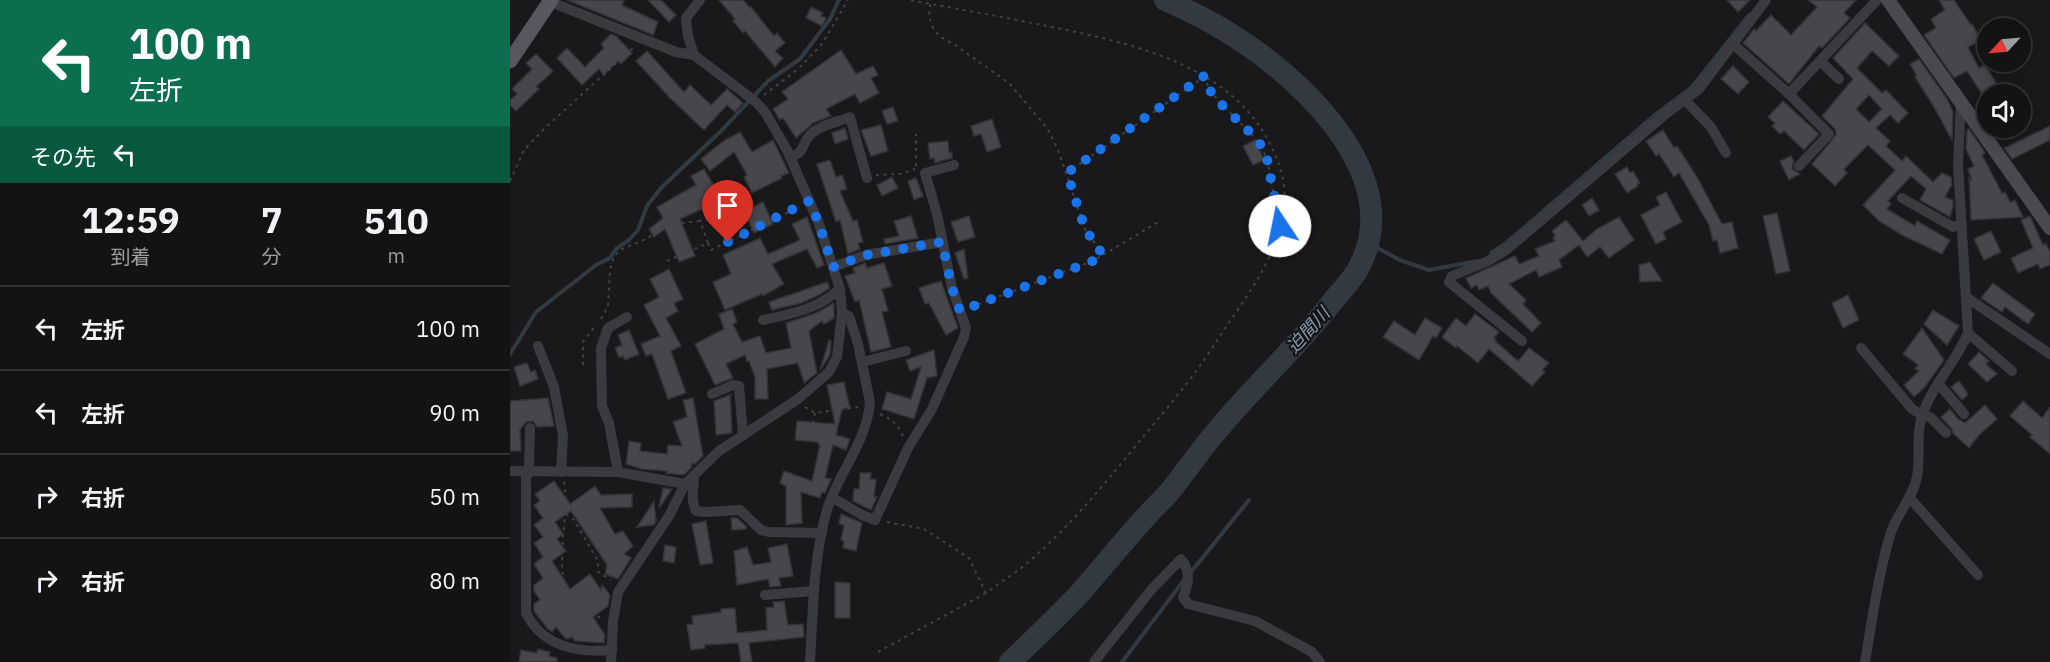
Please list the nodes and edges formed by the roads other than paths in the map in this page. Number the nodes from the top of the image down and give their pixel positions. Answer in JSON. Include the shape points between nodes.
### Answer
{"nodes":[{"id":1,"x":549,"y":0,"type":"edge"},
{"id":2,"x":700,"y":0,"type":"edge"},
{"id":3,"x":1766,"y":0,"type":"edge"},
{"id":4,"x":1877,"y":0,"type":"edge"},
{"id":5,"x":1888,"y":0,"type":"edge"},
{"id":6,"x":1733,"y":44,"type":"junction"},
{"id":7,"x":694,"y":55,"type":"junction"},
{"id":8,"x":1820,"y":60,"type":"junction"},
{"id":9,"x":510,"y":61,"type":"edge"},
{"id":10,"x":1839,"y":79,"type":"dead end"},
{"id":11,"x":1789,"y":94,"type":"junction"},
{"id":12,"x":1685,"y":100,"type":"junction"},
{"id":13,"x":1961,"y":102,"type":"junction"},
{"id":14,"x":1726,"y":153,"type":"dead end"},
{"id":15,"x":792,"y":163,"type":"junction"},
{"id":16,"x":954,"y":165,"type":"dead end"},
{"id":17,"x":1799,"y":166,"type":"dead end"},
{"id":18,"x":867,"y":178,"type":"road end"},
{"id":19,"x":1902,"y":198,"type":"dead end"},
{"id":20,"x":1962,"y":224,"type":"junction"},
{"id":21,"x":2050,"y":228,"type":"edge"},
{"id":22,"x":942,"y":242,"type":"junction"},
{"id":23,"x":833,"y":267,"type":"junction"},
{"id":24,"x":840,"y":289,"type":"junction"},
{"id":25,"x":1966,"y":297,"type":"junction"},
{"id":26,"x":842,"y":313,"type":"junction"},
{"id":27,"x":627,"y":317,"type":"dead end"},
{"id":28,"x":763,"y":321,"type":"dead end"},
{"id":29,"x":1968,"y":333,"type":"junction"},
{"id":30,"x":1521,"y":341,"type":"dead end"},
{"id":31,"x":538,"y":346,"type":"dead end"},
{"id":32,"x":1861,"y":348,"type":"dead end"},
{"id":33,"x":906,"y":351,"type":"dead end"},
{"id":34,"x":2050,"y":354,"type":"edge"},
{"id":35,"x":862,"y":362,"type":"junction"},
{"id":36,"x":2012,"y":371,"type":"dead end"},
{"id":37,"x":1938,"y":383,"type":"junction"},
{"id":38,"x":712,"y":394,"type":"dead end"},
{"id":39,"x":1964,"y":414,"type":"dead end"},
{"id":40,"x":1922,"y":415,"type":"junction"},
{"id":41,"x":530,"y":428,"type":"dead end"},
{"id":42,"x":1946,"y":433,"type":"dead end"},
{"id":43,"x":743,"y":435,"type":"junction"},
{"id":44,"x":510,"y":471,"type":"edge"},
{"id":45,"x":529,"y":472,"type":"junction"},
{"id":46,"x":561,"y":472,"type":"junction"},
{"id":47,"x":618,"y":472,"type":"junction"},
{"id":48,"x":694,"y":474,"type":"junction"},
{"id":49,"x":685,"y":484,"type":"junction"},
{"id":50,"x":1908,"y":497,"type":"junction"},
{"id":51,"x":832,"y":498,"type":"junction"},
{"id":52,"x":822,"y":533,"type":"junction"},
{"id":53,"x":1978,"y":575,"type":"dead end"},
{"id":54,"x":813,"y":591,"type":"junction"},
{"id":55,"x":765,"y":595,"type":"dead end"},
{"id":56,"x":612,"y":650,"type":"junction"},
{"id":57,"x":611,"y":662,"type":"edge"},
{"id":58,"x":810,"y":662,"type":"edge"},
{"id":59,"x":1094,"y":662,"type":"edge"},
{"id":60,"x":1320,"y":662,"type":"edge"},
{"id":61,"x":1865,"y":662,"type":"edge"}],
"edges":[{"from":1,"to":7,"type":"street","via":[[676,52]]},
{"from":1,"to":9,"type":"main road"},
{"from":2,"to":7,"type":"street","via":[[686,18]]},
{"from":3,"to":6,"type":"street"},
{"from":4,"to":8,"type":"street"},
{"from":5,"to":13,"type":"street"},
{"from":6,"to":11,"type":"street"},
{"from":6,"to":12,"type":"street","via":[[1699,89]]},
{"from":7,"to":15,"type":"street","via":[[756,102]]},
{"from":8,"to":10,"type":"street"},
{"from":8,"to":11,"type":"street"},
{"from":11,"to":17,"type":"street","via":[[1828,134]]},
{"from":12,"to":14,"type":"street","via":[[1711,127]]},
{"from":12,"to":30,"type":"street","via":[[1512,245],[1488,261],[1452,276],[1449,282]]},
{"from":13,"to":20,"type":"street","via":[[1958,165]]},
{"from":13,"to":21,"type":"street"},
{"from":15,"to":18,"type":"street","via":[[804,149],[808,136],[850,117]]},
{"from":15,"to":23,"type":"street"},
{"from":16,"to":22,"type":"street","via":[[920,171],[937,214]]},
{"from":19,"to":20,"type":"street","via":[[1953,227]]},
{"from":20,"to":25,"type":"street"},
{"from":22,"to":23,"type":"street","via":[[866,255]]},
{"from":22,"to":51,"type":"street","via":[[966,328],[957,357],[875,520]]},
{"from":23,"to":24,"type":"street"},
{"from":24,"to":26,"type":"street"},
{"from":24,"to":28,"type":"street","via":[[806,310]]},
{"from":25,"to":29,"type":"street"},
{"from":25,"to":34,"type":"street"},
{"from":26,"to":35,"type":"street","via":[[849,316]]},
{"from":26,"to":43,"type":"street","via":[[837,357],[829,372]]},
{"from":27,"to":47,"type":"street","via":[[608,328],[601,348],[602,406]]},
{"from":29,"to":36,"type":"street"},
{"from":29,"to":37,"type":"street"},
{"from":31,"to":46,"type":"street","via":[[560,416]]},
{"from":32,"to":40,"type":"street","via":[[1912,409]]},
{"from":33,"to":35,"type":"street"},
{"from":35,"to":51,"type":"street","via":[[869,408],[863,431]]},
{"from":37,"to":39,"type":"street"},
{"from":37,"to":40,"type":"street"},
{"from":38,"to":43,"type":"street","via":[[740,386]]},
{"from":40,"to":42,"type":"street","via":[[1930,417]]},
{"from":40,"to":50,"type":"street","via":[[1917,479]]},
{"from":41,"to":45,"type":"street"},
{"from":43,"to":48,"type":"street"},
{"from":44,"to":45,"type":"street"},
{"from":45,"to":46,"type":"street"},
{"from":45,"to":56,"type":"street","via":[[526,613],[540,632],[562,647]]},
{"from":46,"to":47,"type":"street"},
{"from":47,"to":49,"type":"street"},
{"from":48,"to":49,"type":"street"},
{"from":48,"to":52,"type":"street","via":[[696,511],[740,510],[761,530]]},
{"from":49,"to":56,"type":"street","via":[[669,516],[618,592]]},
{"from":50,"to":53,"type":"street"},
{"from":50,"to":61,"type":"street","via":[[1891,533]]},
{"from":51,"to":52,"type":"street"},
{"from":52,"to":54,"type":"street"},
{"from":54,"to":55,"type":"street"},
{"from":54,"to":58,"type":"street"},
{"from":56,"to":57,"type":"street"},
{"from":59,"to":60,"type":"street","via":[[1181,559],[1189,579],[1183,597],[1188,604],[1255,621],[1312,652]]}]}
